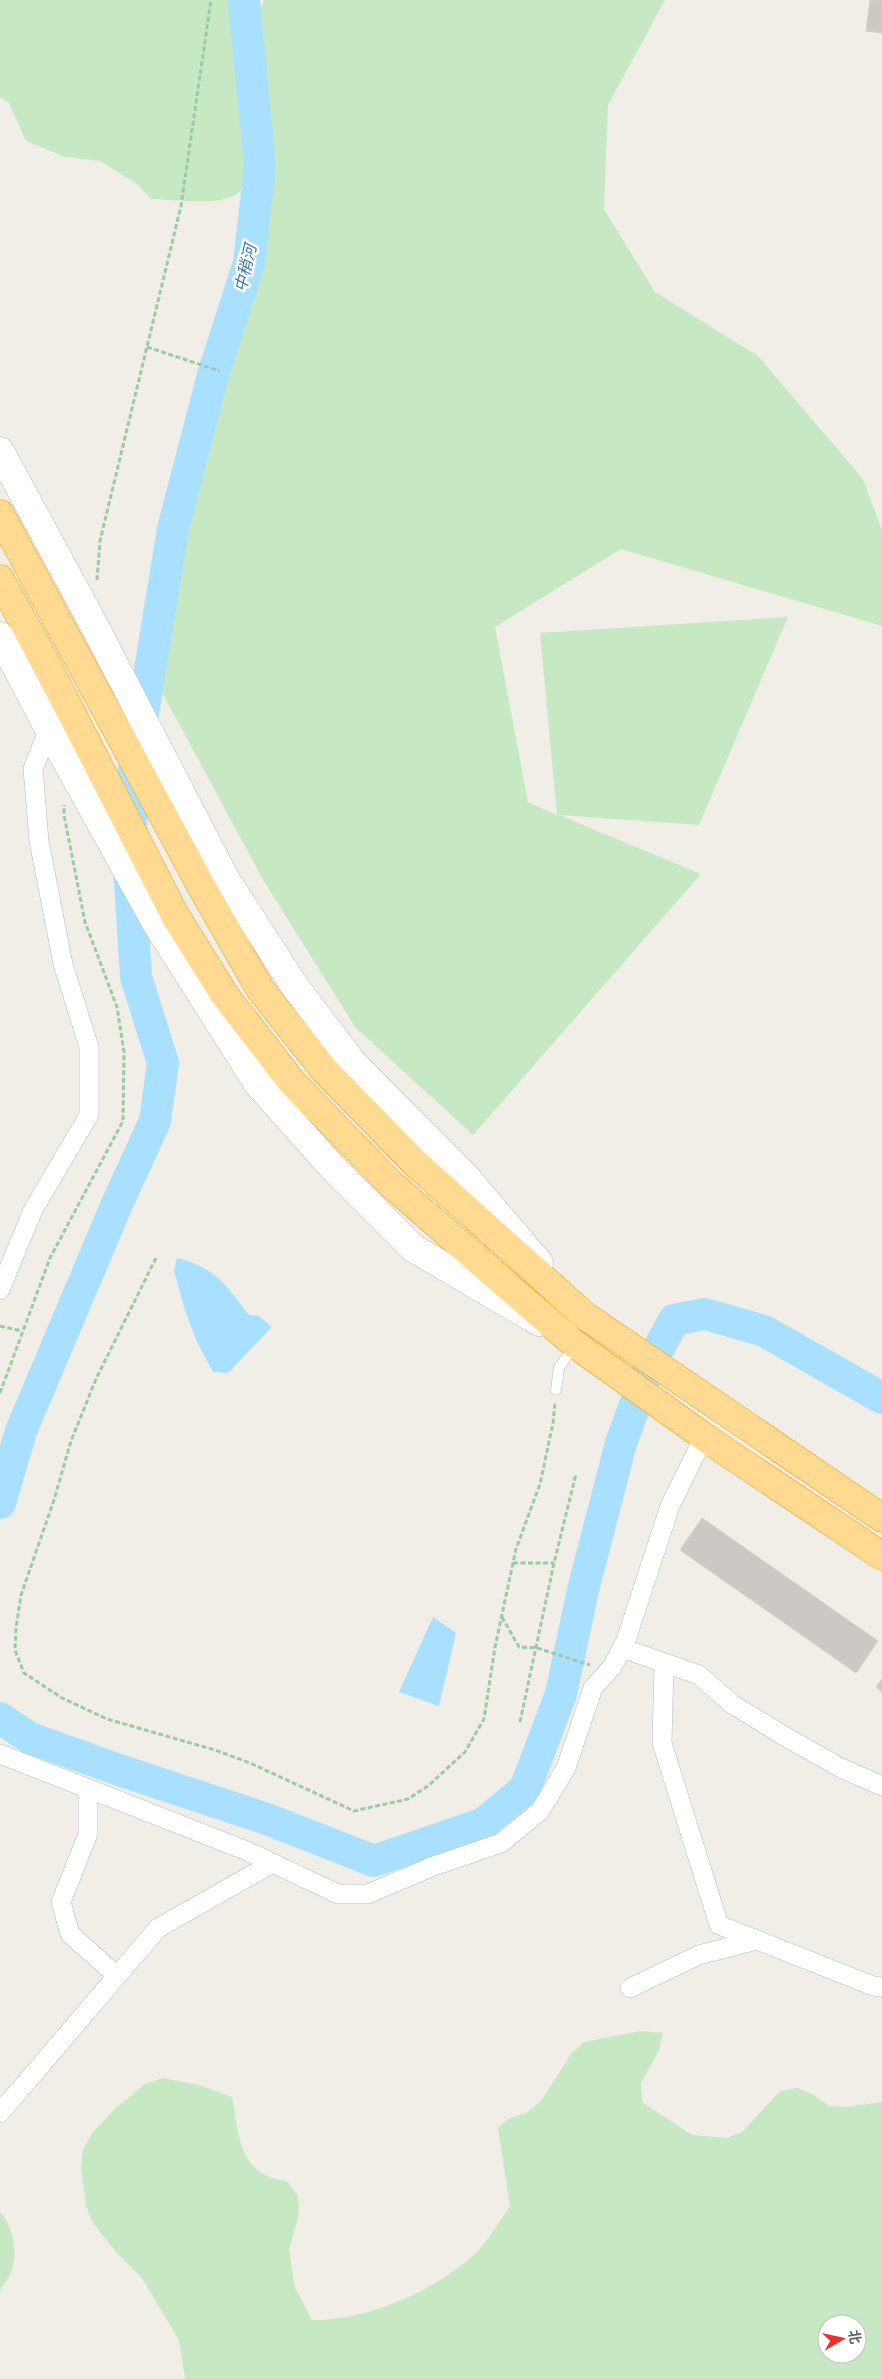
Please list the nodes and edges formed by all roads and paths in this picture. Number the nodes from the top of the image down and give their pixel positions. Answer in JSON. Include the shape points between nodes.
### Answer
{"nodes":[{"id":1,"x":211,"y":0,"type":"edge"},
{"id":2,"x":149,"y":348,"type":"junction"},
{"id":3,"x":220,"y":371,"type":"dead end"},
{"id":4,"x":0,"y":451,"type":"edge"},
{"id":5,"x":0,"y":514,"type":"edge"},
{"id":6,"x":0,"y":579,"type":"edge"},
{"id":7,"x":96,"y":587,"type":"dead end"},
{"id":8,"x":0,"y":636,"type":"edge"},
{"id":9,"x":53,"y":737,"type":"junction"},
{"id":10,"x":166,"y":920,"type":"junction"},
{"id":11,"x":156,"y":1258,"type":"dead end"},
{"id":12,"x":0,"y":1290,"type":"edge"},
{"id":13,"x":585,"y":1316,"type":"junction"},
{"id":14,"x":0,"y":1326,"type":"edge"},
{"id":15,"x":22,"y":1331,"type":"dead end"},
{"id":16,"x":574,"y":1343,"type":"junction"},
{"id":17,"x":556,"y":1390,"type":"joint"},
{"id":18,"x":707,"y":1439,"type":"junction"},
{"id":19,"x":576,"y":1474,"type":"dead end"},
{"id":20,"x":882,"y":1518,"type":"edge"},
{"id":21,"x":882,"y":1556,"type":"edge"},
{"id":22,"x":514,"y":1563,"type":"junction"},
{"id":23,"x":554,"y":1563,"type":"junction"},
{"id":24,"x":502,"y":1616,"type":"junction"},
{"id":25,"x":537,"y":1648,"type":"junction"},
{"id":26,"x":622,"y":1648,"type":"junction"},
{"id":27,"x":584,"y":1662,"type":"dead end"},
{"id":28,"x":664,"y":1664,"type":"junction"},
{"id":29,"x":520,"y":1722,"type":"dead end"},
{"id":30,"x":0,"y":1754,"type":"edge"},
{"id":31,"x":882,"y":1786,"type":"edge"},
{"id":32,"x":88,"y":1789,"type":"junction"},
{"id":33,"x":273,"y":1863,"type":"junction"},
{"id":34,"x":756,"y":1940,"type":"junction"},
{"id":35,"x":116,"y":1975,"type":"junction"},
{"id":36,"x":882,"y":1987,"type":"edge"},
{"id":37,"x":630,"y":1988,"type":"dead end"},
{"id":38,"x":0,"y":2113,"type":"edge"}],
"edges":[{"from":1,"to":2,"type":"path","via":[[182,206]]},
{"from":2,"to":3,"type":"path"},
{"from":2,"to":7,"type":"path","via":[[100,541]]},
{"from":4,"to":13,"type":"street","via":[[225,878],[296,988],[353,1063],[466,1177]]},
{"from":5,"to":13,"type":"highway","via":[[260,990],[325,1071],[416,1164]]},
{"from":6,"to":10,"type":"highway","via":[[48,667]]},
{"from":8,"to":9,"type":"street"},
{"from":9,"to":10,"type":"street"},
{"from":9,"to":12,"type":"street","via":[[44,741],[33,769],[39,841],[63,964],[89,1047],[89,1115],[33,1210]]},
{"from":10,"to":16,"type":"highway","via":[[292,1082],[391,1184]]},
{"from":11,"to":24,"type":"path","via":[[71,1441],[21,1595],[15,1650],[24,1673],[62,1698],[107,1720],[216,1750],[354,1811],[408,1799],[428,1786],[465,1752],[484,1719]]},
{"from":13,"to":20,"type":"highway"},
{"from":14,"to":15,"type":"path"},
{"from":16,"to":17,"type":"lane","via":[[559,1367]]},
{"from":16,"to":18,"type":"highway"},
{"from":17,"to":22,"type":"path","via":[[553,1423],[540,1484]]},
{"from":18,"to":21,"type":"highway"},
{"from":18,"to":26,"type":"street","via":[[698,1449],[670,1506]]},
{"from":19,"to":23,"type":"path"},
{"from":22,"to":23,"type":"path"},
{"from":22,"to":24,"type":"path"},
{"from":23,"to":25,"type":"path"},
{"from":24,"to":25,"type":"path","via":[[519,1647]]},
{"from":25,"to":27,"type":"path"},
{"from":25,"to":29,"type":"path"},
{"from":26,"to":28,"type":"street"},
{"from":26,"to":33,"type":"street","via":[[612,1667],[593,1688],[566,1768],[540,1811],[501,1842],[368,1894],[338,1894]]},
{"from":28,"to":31,"type":"street","via":[[699,1675],[732,1704],[784,1736],[840,1768]]},
{"from":28,"to":34,"type":"street","via":[[662,1743],[719,1925]]},
{"from":30,"to":32,"type":"street"},
{"from":32,"to":33,"type":"street"},
{"from":32,"to":35,"type":"street","via":[[88,1834],[61,1902],[70,1934]]},
{"from":33,"to":35,"type":"street","via":[[158,1928]]},
{"from":34,"to":36,"type":"street"},
{"from":34,"to":37,"type":"street","via":[[699,1955]]},
{"from":35,"to":38,"type":"street"}]}
